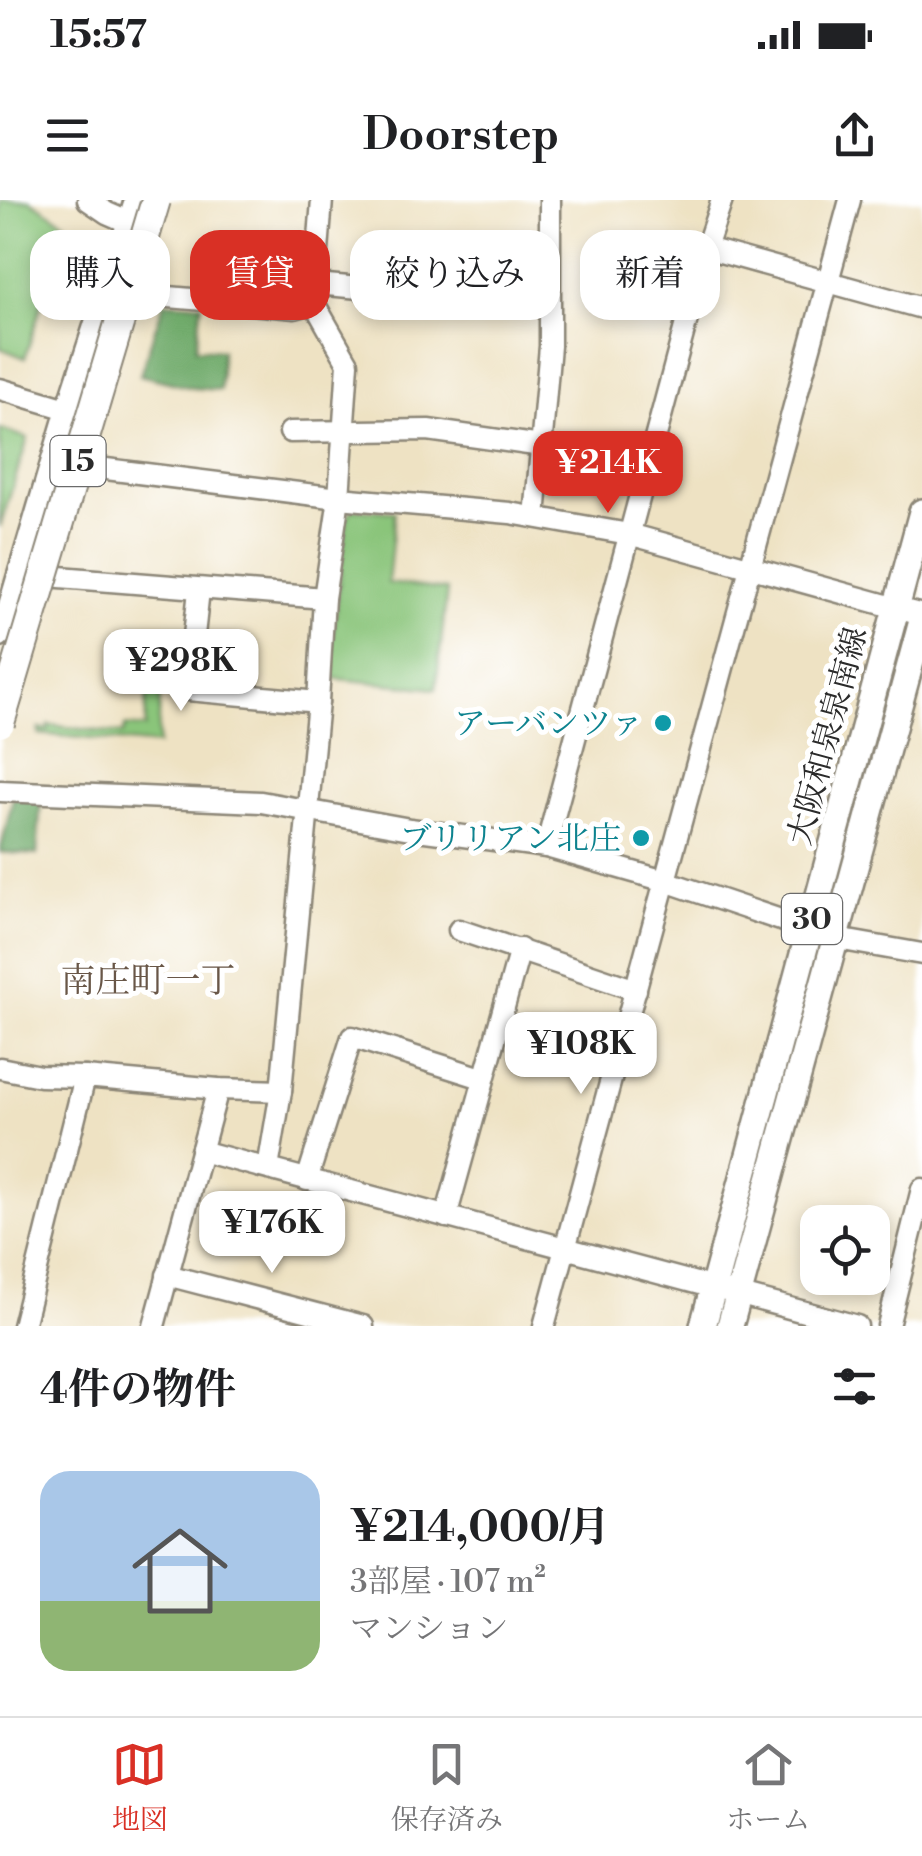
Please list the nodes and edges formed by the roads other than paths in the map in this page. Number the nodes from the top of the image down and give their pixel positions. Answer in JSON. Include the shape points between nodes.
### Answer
{"nodes":[{"id":1,"x":88,"y":200,"type":"edge"},
{"id":2,"x":159,"y":200,"type":"edge"},
{"id":3,"x":322,"y":200,"type":"edge"},
{"id":4,"x":550,"y":200,"type":"edge"},
{"id":5,"x":722,"y":200,"type":"edge"},
{"id":6,"x":850,"y":200,"type":"edge"},
{"id":7,"x":134,"y":208,"type":"edge"},
{"id":8,"x":152,"y":230,"type":"edge"},
{"id":9,"x":153,"y":230,"type":"edge"},
{"id":10,"x":320,"y":230,"type":"edge"},
{"id":11,"x":712,"y":230,"type":"edge"},
{"id":12,"x":720,"y":252,"type":"edge"},
{"id":13,"x":828,"y":282,"type":"junction"},
{"id":14,"x":922,"y":308,"type":"edge"},
{"id":15,"x":126,"y":320,"type":"edge"},
{"id":16,"x":327,"y":320,"type":"edge"},
{"id":17,"x":687,"y":320,"type":"edge"},
{"id":18,"x":0,"y":389,"type":"edge"},
{"id":19,"x":67,"y":409,"type":"junction"},
{"id":20,"x":290,"y":432,"type":"dead end"},
{"id":21,"x":343,"y":432,"type":"junction"},
{"id":22,"x":542,"y":446,"type":"junction"},
{"id":23,"x":82,"y":466,"type":"junction"},
{"id":24,"x":339,"y":498,"type":"junction"},
{"id":25,"x":922,"y":512,"type":"edge"},
{"id":26,"x":536,"y":517,"type":"junction"},
{"id":27,"x":629,"y":534,"type":"junction"},
{"id":28,"x":750,"y":568,"type":"junction"},
{"id":29,"x":48,"y":576,"type":"junction"},
{"id":30,"x":199,"y":590,"type":"junction"},
{"id":31,"x":6,"y":594,"type":"edge"},
{"id":32,"x":324,"y":598,"type":"junction"},
{"id":33,"x":895,"y":608,"type":"junction"},
{"id":34,"x":922,"y":618,"type":"edge"},
{"id":35,"x":0,"y":636,"type":"edge"},
{"id":36,"x":0,"y":656,"type":"edge"},
{"id":37,"x":318,"y":702,"type":"junction"},
{"id":38,"x":0,"y":723,"type":"edge"},
{"id":39,"x":0,"y":733,"type":"edge"},
{"id":40,"x":0,"y":791,"type":"edge"},
{"id":41,"x":307,"y":812,"type":"junction"},
{"id":42,"x":546,"y":847,"type":"junction"},
{"id":43,"x":665,"y":882,"type":"junction"},
{"id":44,"x":459,"y":930,"type":"dead end"},
{"id":45,"x":809,"y":931,"type":"junction"},
{"id":46,"x":837,"y":939,"type":"junction"},
{"id":47,"x":520,"y":949,"type":"junction"},
{"id":48,"x":922,"y":954,"type":"edge"},
{"id":49,"x":636,"y":990,"type":"junction"},
{"id":50,"x":0,"y":1068,"type":"edge"},
{"id":51,"x":85,"y":1077,"type":"junction"},
{"id":52,"x":482,"y":1078,"type":"junction"},
{"id":53,"x":218,"y":1090,"type":"junction"},
{"id":54,"x":280,"y":1092,"type":"junction"},
{"id":55,"x":201,"y":1151,"type":"junction"},
{"id":56,"x":268,"y":1168,"type":"junction"},
{"id":57,"x":307,"y":1180,"type":"junction"},
{"id":58,"x":922,"y":1189,"type":"edge"},
{"id":59,"x":919,"y":1212,"type":"edge"},
{"id":60,"x":446,"y":1217,"type":"junction"},
{"id":61,"x":566,"y":1249,"type":"junction"},
{"id":62,"x":168,"y":1275,"type":"junction"},
{"id":63,"x":713,"y":1288,"type":"junction"},
{"id":64,"x":739,"y":1295,"type":"junction"},
{"id":65,"x":24,"y":1326,"type":"edge"},
{"id":66,"x":154,"y":1326,"type":"edge"},
{"id":67,"x":364,"y":1326,"type":"edge"},
{"id":68,"x":544,"y":1326,"type":"edge"},
{"id":69,"x":703,"y":1326,"type":"edge"},
{"id":70,"x":730,"y":1326,"type":"edge"},
{"id":71,"x":857,"y":1326,"type":"edge"},
{"id":72,"x":888,"y":1326,"type":"edge"}],
"edges":[{"from":1,"to":7,"type":"street"},
{"from":2,"to":9,"type":"street"},
{"from":2,"to":38,"type":"highway","number":"15","bridge":true},
{"from":3,"to":10,"type":"street"},
{"from":4,"to":22,"type":"street"},
{"from":5,"to":11,"type":"street"},
{"from":6,"to":13,"type":"street"},
{"from":7,"to":8,"type":"street"},
{"from":7,"to":19,"type":"street"},
{"from":7,"to":36,"type":"highway","number":"15"},
{"from":12,"to":13,"type":"street"},
{"from":13,"to":14,"type":"street"},
{"from":13,"to":28,"type":"street"},
{"from":15,"to":23,"type":"street"},
{"from":16,"to":21,"type":"street","via":[[348,363]]},
{"from":17,"to":27,"type":"street"},
{"from":18,"to":19,"type":"street"},
{"from":19,"to":31,"type":"street"},
{"from":20,"to":21,"type":"street"},
{"from":21,"to":22,"type":"street","via":[[428,430]]},
{"from":21,"to":24,"type":"street"},
{"from":22,"to":26,"type":"street"},
{"from":23,"to":24,"type":"street"},
{"from":23,"to":29,"type":"street"},
{"from":24,"to":26,"type":"street"},
{"from":24,"to":32,"type":"street"},
{"from":25,"to":33,"type":"main road","name":"大阪和泉泉南線","number":"30"},
{"from":26,"to":27,"type":"street"},
{"from":27,"to":28,"type":"street"},
{"from":27,"to":42,"type":"street"},
{"from":28,"to":33,"type":"street"},
{"from":28,"to":43,"type":"street"},
{"from":29,"to":30,"type":"street"},
{"from":29,"to":39,"type":"street"},
{"from":30,"to":32,"type":"street"},
{"from":30,"to":37,"type":"street","via":[[188,690]]},
{"from":31,"to":35,"type":"street"},
{"from":32,"to":37,"type":"street"},
{"from":33,"to":34,"type":"street"},
{"from":33,"to":45,"type":"main road","name":"大阪和泉泉南線","number":"30"},
{"from":34,"to":46,"type":"main road","name":"大阪和泉泉南線","number":"30"},
{"from":37,"to":41,"type":"street"},
{"from":40,"to":41,"type":"street","via":[[260,802]]},
{"from":41,"to":42,"type":"street"},
{"from":41,"to":54,"type":"street"},
{"from":42,"to":43,"type":"street"},
{"from":43,"to":45,"type":"street"},
{"from":43,"to":49,"type":"street"},
{"from":44,"to":47,"type":"street"},
{"from":45,"to":46,"type":"street"},
{"from":45,"to":63,"type":"main road","name":"大阪和泉泉南線","number":"30"},
{"from":46,"to":48,"type":"street"},
{"from":46,"to":64,"type":"main road","name":"大阪和泉泉南線","number":"30"},
{"from":47,"to":49,"type":"street"},
{"from":47,"to":52,"type":"street"},
{"from":49,"to":61,"type":"street"},
{"from":50,"to":51,"type":"street"},
{"from":51,"to":53,"type":"street"},
{"from":51,"to":65,"type":"street"},
{"from":52,"to":57,"type":"street","via":[[352,1037]]},
{"from":52,"to":60,"type":"street"},
{"from":53,"to":54,"type":"street"},
{"from":53,"to":55,"type":"street"},
{"from":54,"to":56,"type":"street"},
{"from":55,"to":56,"type":"street"},
{"from":55,"to":62,"type":"street"},
{"from":56,"to":57,"type":"street"},
{"from":57,"to":60,"type":"street"},
{"from":58,"to":59,"type":"street"},
{"from":59,"to":72,"type":"street"},
{"from":60,"to":61,"type":"street"},
{"from":61,"to":63,"type":"street"},
{"from":61,"to":68,"type":"street"},
{"from":62,"to":66,"type":"street"},
{"from":62,"to":67,"type":"street"},
{"from":63,"to":64,"type":"street"},
{"from":63,"to":69,"type":"main road","name":"大阪和泉泉南線","number":"30"},
{"from":64,"to":70,"type":"main road","name":"大阪和泉泉南線","number":"30"},
{"from":64,"to":71,"type":"street"}]}
